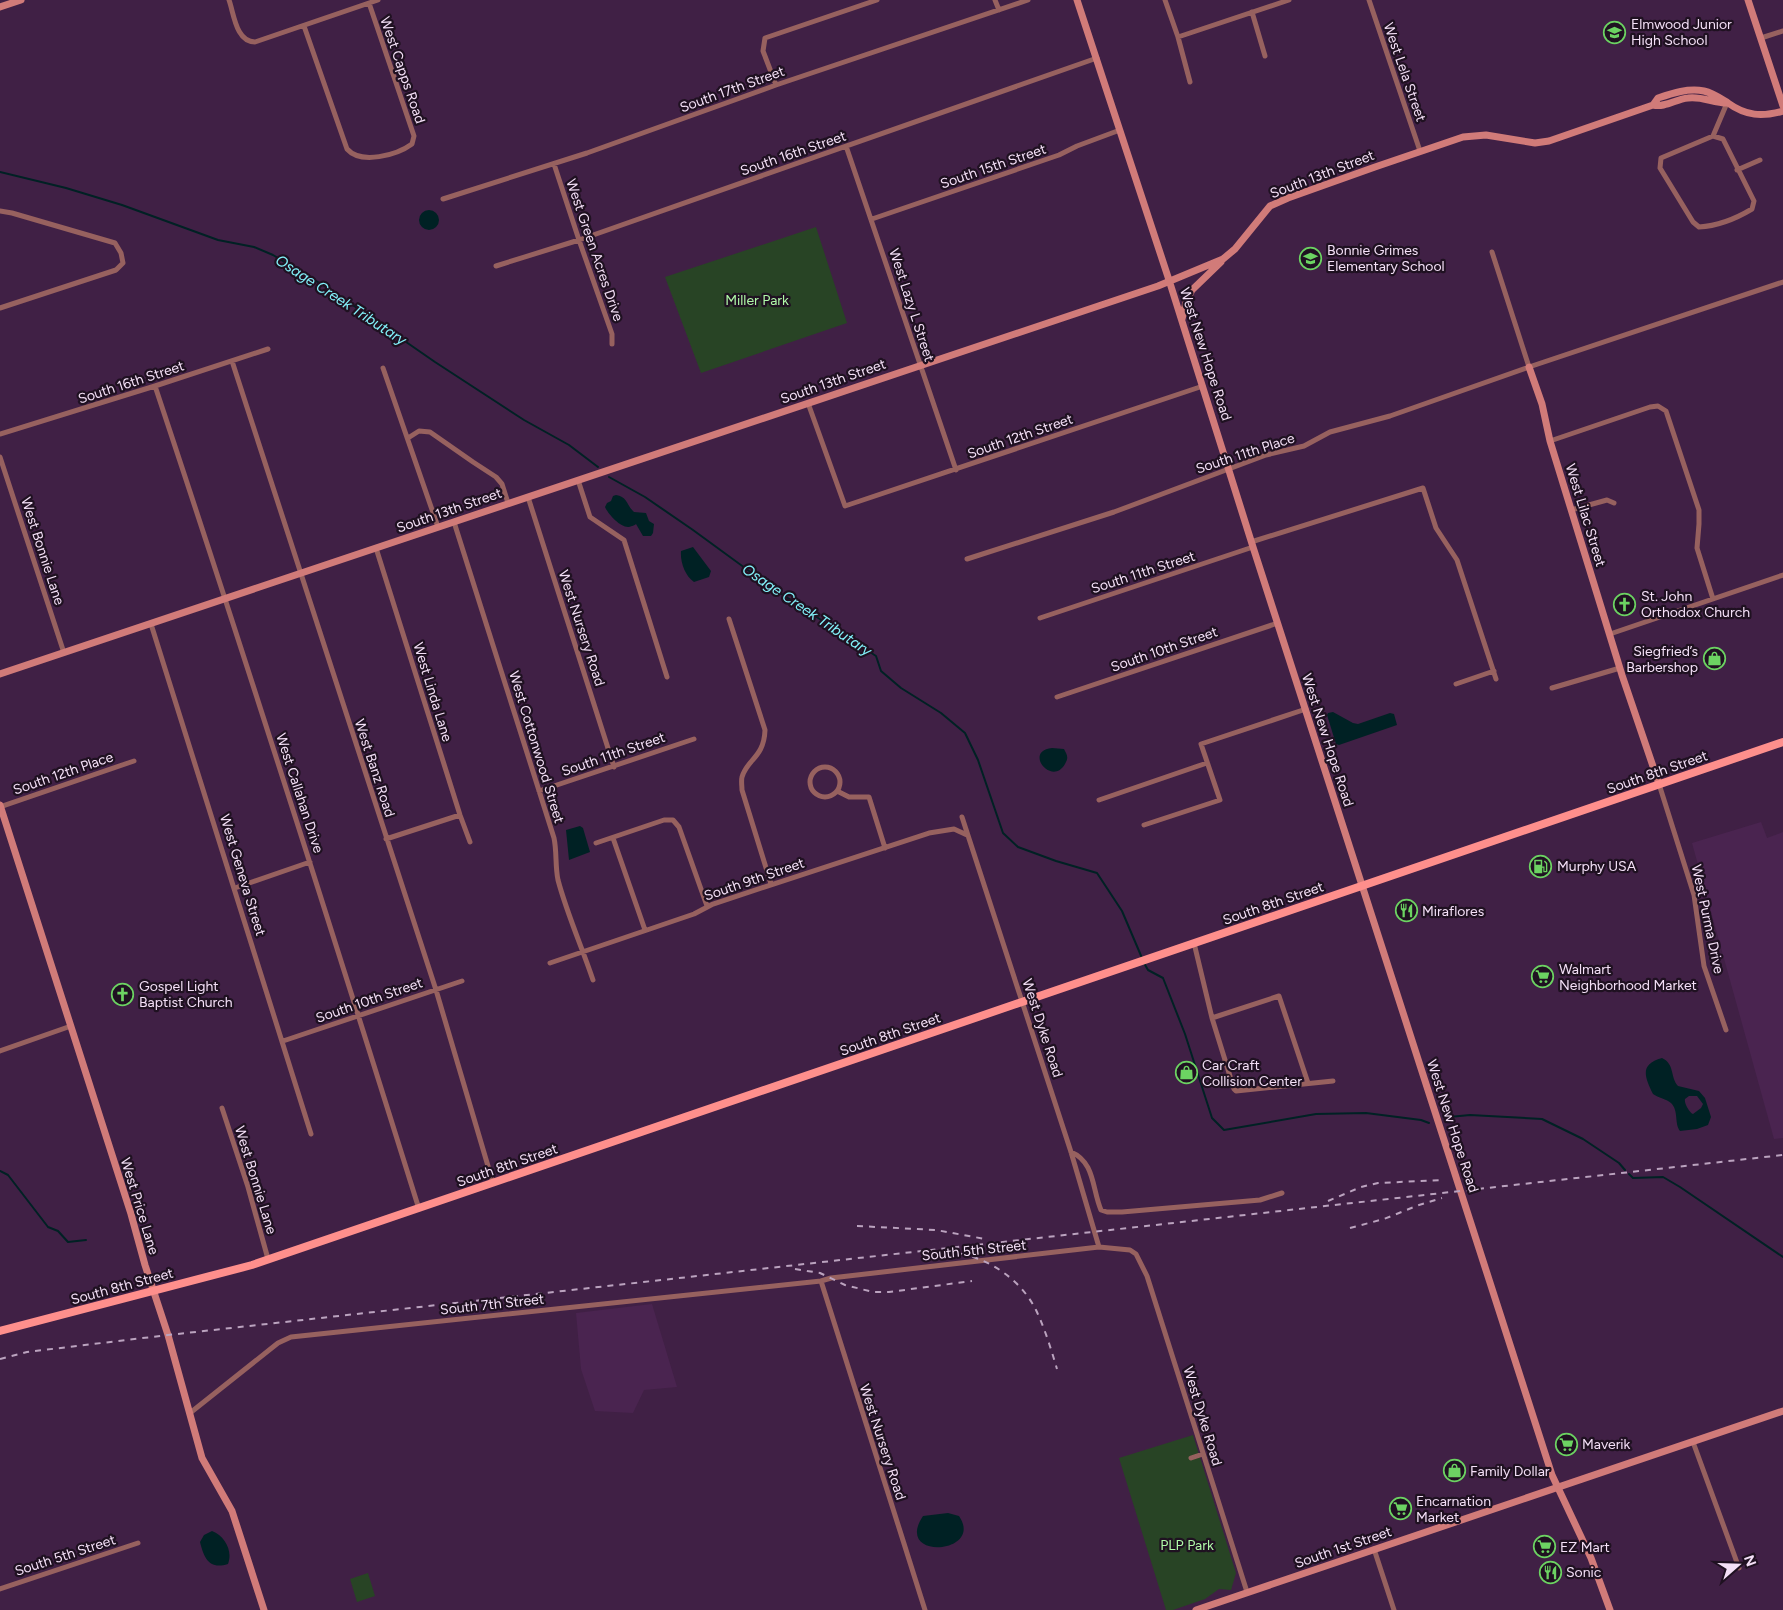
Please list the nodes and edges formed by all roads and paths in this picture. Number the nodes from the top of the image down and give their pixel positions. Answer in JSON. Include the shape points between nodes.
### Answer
{"nodes":[{"id":1,"x":21,"y":0,"type":"edge"},
{"id":2,"x":229,"y":0,"type":"edge"},
{"id":3,"x":378,"y":0,"type":"edge"},
{"id":4,"x":877,"y":0,"type":"edge"},
{"id":5,"x":995,"y":0,"type":"edge"},
{"id":6,"x":1028,"y":0,"type":"edge"},
{"id":7,"x":1077,"y":0,"type":"edge"},
{"id":8,"x":1165,"y":0,"type":"edge"},
{"id":9,"x":1288,"y":0,"type":"edge"},
{"id":10,"x":1369,"y":0,"type":"edge"},
{"id":11,"x":1748,"y":0,"type":"edge"},
{"id":12,"x":369,"y":3,"type":"junction"},
{"id":13,"x":0,"y":7,"type":"edge"},
{"id":14,"x":999,"y":10,"type":"junction"},
{"id":15,"x":1252,"y":12,"type":"junction"},
{"id":16,"x":304,"y":26,"type":"junction"},
{"id":17,"x":1783,"y":31,"type":"edge"},
{"id":18,"x":1178,"y":37,"type":"junction"},
{"id":19,"x":1761,"y":38,"type":"junction"},
{"id":20,"x":1265,"y":56,"type":"dead end"},
{"id":21,"x":1097,"y":58,"type":"junction"},
{"id":22,"x":1190,"y":82,"type":"dead end"},
{"id":23,"x":776,"y":85,"type":"junction"},
{"id":24,"x":1727,"y":103,"type":"junction"},
{"id":25,"x":1783,"y":106,"type":"edge"},
{"id":26,"x":1783,"y":111,"type":"edge"},
{"id":27,"x":1120,"y":130,"type":"junction"},
{"id":28,"x":1713,"y":136,"type":"junction"},
{"id":29,"x":846,"y":146,"type":"junction"},
{"id":30,"x":1420,"y":151,"type":"junction"},
{"id":31,"x":1760,"y":160,"type":"dead end"},
{"id":32,"x":554,"y":164,"type":"junction"},
{"id":33,"x":1737,"y":170,"type":"junction"},
{"id":34,"x":443,"y":199,"type":"dead end"},
{"id":35,"x":0,"y":211,"type":"edge"},
{"id":36,"x":872,"y":219,"type":"junction"},
{"id":37,"x":579,"y":240,"type":"junction"},
{"id":38,"x":1492,"y":252,"type":"dead end"},
{"id":39,"x":1223,"y":259,"type":"junction"},
{"id":40,"x":496,"y":266,"type":"dead end"},
{"id":41,"x":1169,"y":280,"type":"junction"},
{"id":42,"x":1783,"y":282,"type":"edge"},
{"id":43,"x":0,"y":308,"type":"edge"},
{"id":44,"x":1182,"y":320,"type":"junction"},
{"id":45,"x":612,"y":344,"type":"dead end"},
{"id":46,"x":268,"y":349,"type":"dead end"},
{"id":47,"x":232,"y":361,"type":"junction"},
{"id":48,"x":920,"y":366,"type":"junction"},
{"id":49,"x":1529,"y":367,"type":"junction"},
{"id":50,"x":383,"y":368,"type":"dead end"},
{"id":51,"x":155,"y":386,"type":"junction"},
{"id":52,"x":1203,"y":386,"type":"junction"},
{"id":53,"x":808,"y":403,"type":"junction"},
{"id":54,"x":0,"y":434,"type":"edge"},
{"id":55,"x":408,"y":438,"type":"junction"},
{"id":56,"x":1550,"y":441,"type":"junction"},
{"id":57,"x":0,"y":457,"type":"edge"},
{"id":58,"x":1229,"y":469,"type":"junction"},
{"id":59,"x":956,"y":470,"type":"junction"},
{"id":60,"x":578,"y":480,"type":"junction"},
{"id":61,"x":528,"y":497,"type":"junction"},
{"id":62,"x":1614,"y":503,"type":"dead end"},
{"id":63,"x":508,"y":504,"type":"junction"},
{"id":64,"x":1571,"y":510,"type":"junction"},
{"id":65,"x":454,"y":522,"type":"junction"},
{"id":66,"x":438,"y":527,"type":"junction"},
{"id":67,"x":1252,"y":545,"type":"junction"},
{"id":68,"x":376,"y":548,"type":"junction"},
{"id":69,"x":968,"y":559,"type":"dead end"},
{"id":70,"x":301,"y":573,"type":"junction"},
{"id":71,"x":1783,"y":575,"type":"edge"},
{"id":72,"x":226,"y":598,"type":"junction"},
{"id":73,"x":1713,"y":599,"type":"junction"},
{"id":74,"x":1040,"y":618,"type":"dead end"},
{"id":75,"x":729,"y":619,"type":"dead end"},
{"id":76,"x":1278,"y":623,"type":"junction"},
{"id":77,"x":151,"y":624,"type":"junction"},
{"id":78,"x":1610,"y":634,"type":"junction"},
{"id":79,"x":64,"y":653,"type":"junction"},
{"id":80,"x":1620,"y":668,"type":"junction"},
{"id":81,"x":1494,"y":671,"type":"junction"},
{"id":82,"x":0,"y":674,"type":"edge"},
{"id":83,"x":667,"y":678,"type":"dead end"},
{"id":84,"x":1496,"y":679,"type":"dead end"},
{"id":85,"x":1456,"y":684,"type":"dead end"},
{"id":86,"x":1552,"y":688,"type":"dead end"},
{"id":87,"x":1057,"y":697,"type":"dead end"},
{"id":88,"x":1306,"y":709,"type":"junction"},
{"id":89,"x":694,"y":739,"type":"dead end"},
{"id":90,"x":1783,"y":742,"type":"edge"},
{"id":91,"x":134,"y":760,"type":"dead end"},
{"id":92,"x":1207,"y":763,"type":"junction"},
{"id":93,"x":614,"y":766,"type":"junction"},
{"id":94,"x":1659,"y":784,"type":"junction"},
{"id":95,"x":539,"y":791,"type":"junction"},
{"id":96,"x":837,"y":791,"type":"junction"},
{"id":97,"x":1099,"y":800,"type":"dead end"},
{"id":98,"x":0,"y":806,"type":"edge"},
{"id":99,"x":460,"y":815,"type":"junction"},
{"id":100,"x":962,"y":817,"type":"dead end"},
{"id":101,"x":1144,"y":826,"type":"dead end"},
{"id":102,"x":967,"y":835,"type":"junction"},
{"id":103,"x":613,"y":838,"type":"junction"},
{"id":104,"x":386,"y":839,"type":"junction"},
{"id":105,"x":470,"y":842,"type":"dead end"},
{"id":106,"x":596,"y":843,"type":"dead end"},
{"id":107,"x":885,"y":848,"type":"junction"},
{"id":108,"x":310,"y":862,"type":"junction"},
{"id":109,"x":771,"y":884,"type":"junction"},
{"id":110,"x":1362,"y":886,"type":"junction"},
{"id":111,"x":235,"y":888,"type":"junction"},
{"id":112,"x":707,"y":906,"type":"junction"},
{"id":113,"x":645,"y":930,"type":"junction"},
{"id":114,"x":1194,"y":943,"type":"junction"},
{"id":115,"x":583,"y":952,"type":"junction"},
{"id":116,"x":550,"y":963,"type":"dead end"},
{"id":117,"x":592,"y":980,"type":"dead end"},
{"id":118,"x":462,"y":981,"type":"dead end"},
{"id":119,"x":436,"y":990,"type":"junction"},
{"id":120,"x":1023,"y":1002,"type":"junction"},
{"id":121,"x":358,"y":1016,"type":"junction"},
{"id":122,"x":1212,"y":1018,"type":"junction"},
{"id":123,"x":71,"y":1026,"type":"junction"},
{"id":124,"x":1726,"y":1030,"type":"dead end"},
{"id":125,"x":283,"y":1041,"type":"junction"},
{"id":126,"x":0,"y":1051,"type":"edge"},
{"id":127,"x":1333,"y":1081,"type":"dead end"},
{"id":128,"x":1308,"y":1083,"type":"junction"},
{"id":129,"x":222,"y":1108,"type":"dead end"},
{"id":130,"x":311,"y":1134,"type":"dead end"},
{"id":131,"x":1071,"y":1152,"type":"junction"},
{"id":132,"x":493,"y":1182,"type":"junction"},
{"id":133,"x":1282,"y":1193,"type":"dead end"},
{"id":134,"x":419,"y":1209,"type":"junction"},
{"id":135,"x":1099,"y":1247,"type":"junction"},
{"id":136,"x":1130,"y":1250,"type":"joint"},
{"id":137,"x":268,"y":1259,"type":"junction"},
{"id":138,"x":821,"y":1281,"type":"junction"},
{"id":139,"x":154,"y":1291,"type":"junction"},
{"id":140,"x":0,"y":1331,"type":"edge"},
{"id":141,"x":1783,"y":1411,"type":"edge"},
{"id":142,"x":190,"y":1413,"type":"junction"},
{"id":143,"x":1693,"y":1442,"type":"junction"},
{"id":144,"x":1203,"y":1454,"type":"junction"},
{"id":145,"x":1191,"y":1458,"type":"dead end"},
{"id":146,"x":1558,"y":1487,"type":"junction"},
{"id":147,"x":138,"y":1543,"type":"dead end"},
{"id":148,"x":1374,"y":1550,"type":"junction"},
{"id":149,"x":1739,"y":1568,"type":"dead end"},
{"id":150,"x":0,"y":1589,"type":"edge"},
{"id":151,"x":1247,"y":1592,"type":"junction"},
{"id":152,"x":264,"y":1610,"type":"edge"},
{"id":153,"x":925,"y":1610,"type":"edge"},
{"id":154,"x":1196,"y":1610,"type":"edge"},
{"id":155,"x":1394,"y":1610,"type":"edge"},
{"id":156,"x":1610,"y":1610,"type":"edge"}],
"edges":[{"from":1,"to":13,"type":"street"},
{"from":2,"to":16,"type":"street","via":[[245,40],[255,42]]},
{"from":3,"to":12,"type":"street"},
{"from":4,"to":23,"type":"street","via":[[765,38],[763,51]]},
{"from":5,"to":14,"type":"street"},
{"from":6,"to":14,"type":"street","name":"South 17th Street"},
{"from":7,"to":21,"type":"street","name":"West New Hope Road"},
{"from":8,"to":18,"type":"street"},
{"from":9,"to":15,"type":"street"},
{"from":10,"to":30,"type":"street","name":"West Lela Street"},
{"from":11,"to":19,"type":"street"},
{"from":12,"to":16,"type":"street"},
{"from":12,"to":16,"type":"street","name":"West Capps Road","via":[[414,136],[412,144],[400,150],[372,158],[359,157],[344,145]]},
{"from":14,"to":23,"type":"street","name":"South 17th Street"},
{"from":15,"to":18,"type":"street"},
{"from":15,"to":20,"type":"street"},
{"from":17,"to":19,"type":"street"},
{"from":18,"to":22,"type":"street"},
{"from":19,"to":25,"type":"street"},
{"from":21,"to":27,"type":"street","name":"West New Hope Road"},
{"from":21,"to":29,"type":"street","name":"South 16th Street"},
{"from":23,"to":32,"type":"street","name":"South 17th Street"},
{"from":24,"to":26,"type":"street","name":"South 13th Street","via":[[1751,115],[1764,116]]},
{"from":24,"to":28,"type":"street"},
{"from":24,"to":30,"type":"street","name":"South 13th Street","via":[[1704,91],[1682,91],[1658,98],[1653,105],[1549,141],[1535,143],[1474,135]]},
{"from":27,"to":36,"type":"street","name":"South 15th Street","via":[[1059,156]]},
{"from":27,"to":41,"type":"street","name":"West New Hope Road"},
{"from":28,"to":33,"type":"street","via":[[1723,139]]},
{"from":28,"to":33,"type":"street","via":[[1661,158],[1660,168],[1699,227],[1708,227],[1752,209],[1754,201]]},
{"from":29,"to":36,"type":"street","name":"West Lazy L Street"},
{"from":29,"to":37,"type":"street","name":"South 16th Street"},
{"from":30,"to":39,"type":"street","name":"South 13th Street","via":[[1270,206]]},
{"from":31,"to":33,"type":"street"},
{"from":32,"to":34,"type":"street","name":"South 17th Street"},
{"from":32,"to":37,"type":"street","name":"West Green Acres Drive"},
{"from":35,"to":43,"type":"street","via":[[115,242],[123,263],[116,270]]},
{"from":36,"to":48,"type":"street","name":"West Lazy L Street"},
{"from":37,"to":40,"type":"street","name":"South 16th Street"},
{"from":37,"to":45,"type":"street","name":"West Green Acres Drive","via":[[612,334]]},
{"from":38,"to":49,"type":"street","name":"West Lilac Street"},
{"from":39,"to":41,"type":"street","name":"South 13th Street"},
{"from":39,"to":44,"type":"street","via":[[1192,290]]},
{"from":41,"to":44,"type":"street","name":"West New Hope Road"},
{"from":41,"to":48,"type":"street","name":"South 13th Street"},
{"from":42,"to":49,"type":"street","name":"South 11th Place"},
{"from":44,"to":52,"type":"street","name":"West New Hope Road"},
{"from":46,"to":47,"type":"street","name":"South 16th Street"},
{"from":47,"to":51,"type":"street","name":"South 16th Street"},
{"from":47,"to":70,"type":"street","name":"West Banz Road"},
{"from":48,"to":53,"type":"street","name":"South 13th Street"},
{"from":48,"to":59,"type":"street","name":"West Lazy L Street"},
{"from":49,"to":56,"type":"street","name":"West Lilac Street"},
{"from":49,"to":58,"type":"street","name":"South 11th Place","via":[[1390,416],[1330,432],[1304,446],[1266,455]]},
{"from":50,"to":55,"type":"street"},
{"from":51,"to":54,"type":"street","name":"South 16th Street"},
{"from":51,"to":72,"type":"street","name":"West Callahan Drive"},
{"from":52,"to":58,"type":"street","name":"West New Hope Road"},
{"from":52,"to":59,"type":"street","name":"South 12th Street"},
{"from":53,"to":59,"type":"street","name":"South 12th Street","via":[[845,506]]},
{"from":53,"to":60,"type":"street","name":"South 13th Street"},
{"from":55,"to":63,"type":"street","via":[[419,431],[430,432],[496,477],[502,484]]},
{"from":55,"to":66,"type":"street"},
{"from":56,"to":64,"type":"street","name":"West Lilac Street"},
{"from":56,"to":73,"type":"street","via":[[1650,407],[1658,406],[1666,411],[1699,510],[1697,548]]},
{"from":57,"to":79,"type":"street","name":"West Bonnie Lane"},
{"from":58,"to":67,"type":"street","name":"West New Hope Road"},
{"from":58,"to":69,"type":"street","name":"South 11th Place","via":[[1114,512]]},
{"from":60,"to":61,"type":"street","name":"South 13th Street"},
{"from":60,"to":83,"type":"street","via":[[590,517],[624,540]]},
{"from":61,"to":63,"type":"street","name":"South 13th Street"},
{"from":61,"to":93,"type":"street","name":"West Nursery Road"},
{"from":62,"to":64,"type":"street","via":[[1607,500]]},
{"from":63,"to":65,"type":"street","name":"South 13th Street"},
{"from":64,"to":78,"type":"street","name":"West Lilac Street"},
{"from":65,"to":66,"type":"street","name":"South 13th Street"},
{"from":65,"to":95,"type":"street","name":"West Cottonwood Street"},
{"from":66,"to":68,"type":"street","name":"South 13th Street"},
{"from":67,"to":74,"type":"street","name":"South 11th Street"},
{"from":67,"to":76,"type":"street","name":"West New Hope Road"},
{"from":67,"to":81,"type":"street","name":"South 11th Street","via":[[1423,488],[1436,528],[1457,560]]},
{"from":68,"to":70,"type":"street","name":"South 13th Street"},
{"from":68,"to":99,"type":"street","name":"West Linda Lane"},
{"from":70,"to":72,"type":"street","name":"South 13th Street"},
{"from":70,"to":104,"type":"street","name":"West Banz Road"},
{"from":71,"to":73,"type":"street"},
{"from":72,"to":77,"type":"street","name":"South 13th Street"},
{"from":72,"to":108,"type":"street","name":"West Callahan Drive"},
{"from":73,"to":78,"type":"street"},
{"from":75,"to":109,"type":"street","via":[[765,730],[761,752],[742,776],[742,790]]},
{"from":76,"to":87,"type":"street","name":"South 10th Street"},
{"from":76,"to":88,"type":"street","name":"West New Hope Road"},
{"from":77,"to":79,"type":"street","name":"South 13th Street"},
{"from":77,"to":111,"type":"street","name":"West Geneva Street"},
{"from":78,"to":80,"type":"street","name":"West Lilac Street"},
{"from":79,"to":82,"type":"street","name":"South 13th Street"},
{"from":80,"to":86,"type":"street"},
{"from":80,"to":94,"type":"street","name":"West Lilac Street"},
{"from":81,"to":84,"type":"street"},
{"from":81,"to":85,"type":"street"},
{"from":88,"to":92,"type":"street","via":[[1201,744]]},
{"from":88,"to":110,"type":"street","name":"West New Hope Road"},
{"from":89,"to":93,"type":"street","name":"South 11th Street"},
{"from":90,"to":94,"type":"main road","name":"South 8th Street"},
{"from":91,"to":98,"type":"street","name":"South 12th Place"},
{"from":92,"to":97,"type":"street"},
{"from":92,"to":101,"type":"street","via":[[1220,800]]},
{"from":93,"to":95,"type":"street","name":"South 11th Street"},
{"from":94,"to":110,"type":"main road","name":"South 8th Street"},
{"from":94,"to":124,"type":"street","name":"West Purma Drive","via":[[1694,895],[1704,966]]},
{"from":95,"to":115,"type":"street","name":"West Cottonwood Street","via":[[556,848],[558,880]]},
{"from":96,"to":96,"type":"street","via":[[839,777],[831,769],[818,769],[812,776],[811,785],[818,795],[832,796]]},
{"from":96,"to":107,"type":"street","via":[[849,797],[869,797]]},
{"from":98,"to":123,"type":"street","name":"West Price Lane"},
{"from":99,"to":104,"type":"street"},
{"from":99,"to":105,"type":"street","name":"West Linda Lane"},
{"from":100,"to":102,"type":"street","name":"West Dyke Road"},
{"from":102,"to":107,"type":"street","name":"South 9th Street","via":[[954,829],[929,833]]},
{"from":102,"to":120,"type":"street","name":"West Dyke Road"},
{"from":103,"to":106,"type":"street"},
{"from":103,"to":112,"type":"street","via":[[664,820],[673,820],[679,827]]},
{"from":103,"to":113,"type":"street"},
{"from":104,"to":119,"type":"street","name":"West Banz Road"},
{"from":107,"to":109,"type":"street","name":"South 9th Street"},
{"from":108,"to":111,"type":"street"},
{"from":108,"to":121,"type":"street","name":"West Callahan Drive"},
{"from":109,"to":112,"type":"street","name":"South 9th Street"},
{"from":110,"to":114,"type":"main road","name":"South 8th Street"},
{"from":110,"to":146,"type":"street","name":"West New Hope Road"},
{"from":111,"to":125,"type":"street","name":"West Geneva Street"},
{"from":112,"to":113,"type":"street","name":"South 9th Street","via":[[694,914]]},
{"from":113,"to":115,"type":"street","name":"South 9th Street"},
{"from":114,"to":120,"type":"main road","name":"South 8th Street"},
{"from":114,"to":122,"type":"street"},
{"from":115,"to":116,"type":"street","name":"South 9th Street"},
{"from":115,"to":117,"type":"street","name":"West Cottonwood Street"},
{"from":118,"to":119,"type":"street","name":"South 10th Street"},
{"from":119,"to":121,"type":"street","name":"South 10th Street"},
{"from":119,"to":132,"type":"street","name":"West Banz Road"},
{"from":120,"to":131,"type":"street","name":"West Dyke Road"},
{"from":120,"to":132,"type":"main road","name":"South 8th Street"},
{"from":121,"to":125,"type":"street","name":"South 10th Street"},
{"from":121,"to":134,"type":"street","name":"West Callahan Drive"},
{"from":122,"to":128,"type":"street","via":[[1236,1091]]},
{"from":122,"to":128,"type":"street","via":[[1279,996]]},
{"from":123,"to":126,"type":"street"},
{"from":123,"to":139,"type":"street","name":"West Price Lane"},
{"from":125,"to":130,"type":"street","name":"West Geneva Street"},
{"from":127,"to":128,"type":"street"},
{"from":129,"to":137,"type":"street","name":"West Bonnie Lane"},
{"from":131,"to":133,"type":"street","via":[[1081,1156],[1087,1165],[1100,1210],[1107,1212],[1260,1200]]},
{"from":131,"to":135,"type":"street","name":"West Dyke Road"},
{"from":132,"to":134,"type":"main road","name":"South 8th Street"},
{"from":134,"to":137,"type":"main road","name":"South 8th Street"},
{"from":135,"to":136,"type":"street","name":"South 5th Street"},
{"from":135,"to":138,"type":"street","name":"South 5th Street"},
{"from":136,"to":144,"type":"street","name":"West Dyke Road","via":[[1136,1254],[1147,1276]]},
{"from":137,"to":139,"type":"main road","name":"South 8th Street"},
{"from":138,"to":142,"type":"street","name":"South 7th Street","via":[[292,1337],[278,1343]]},
{"from":138,"to":153,"type":"street","name":"West Nursery Road"},
{"from":139,"to":140,"type":"main road","name":"South 8th Street"},
{"from":139,"to":142,"type":"street","name":"West Price Lane"},
{"from":141,"to":143,"type":"street","name":"South 1st Street"},
{"from":142,"to":152,"type":"street","name":"West Price Lane","via":[[202,1458],[232,1510]]},
{"from":143,"to":146,"type":"street","name":"South 1st Street"},
{"from":143,"to":149,"type":"street"},
{"from":144,"to":145,"type":"street"},
{"from":144,"to":151,"type":"street","name":"West Dyke Road"},
{"from":146,"to":148,"type":"street","name":"South 1st Street"},
{"from":146,"to":156,"type":"street","name":"West New Hope Road","via":[[1591,1558]]},
{"from":147,"to":150,"type":"street","name":"South 5th Street"},
{"from":148,"to":151,"type":"street","name":"South 1st Street"},
{"from":148,"to":155,"type":"street"},
{"from":151,"to":154,"type":"street","name":"South 1st Street"}]}
